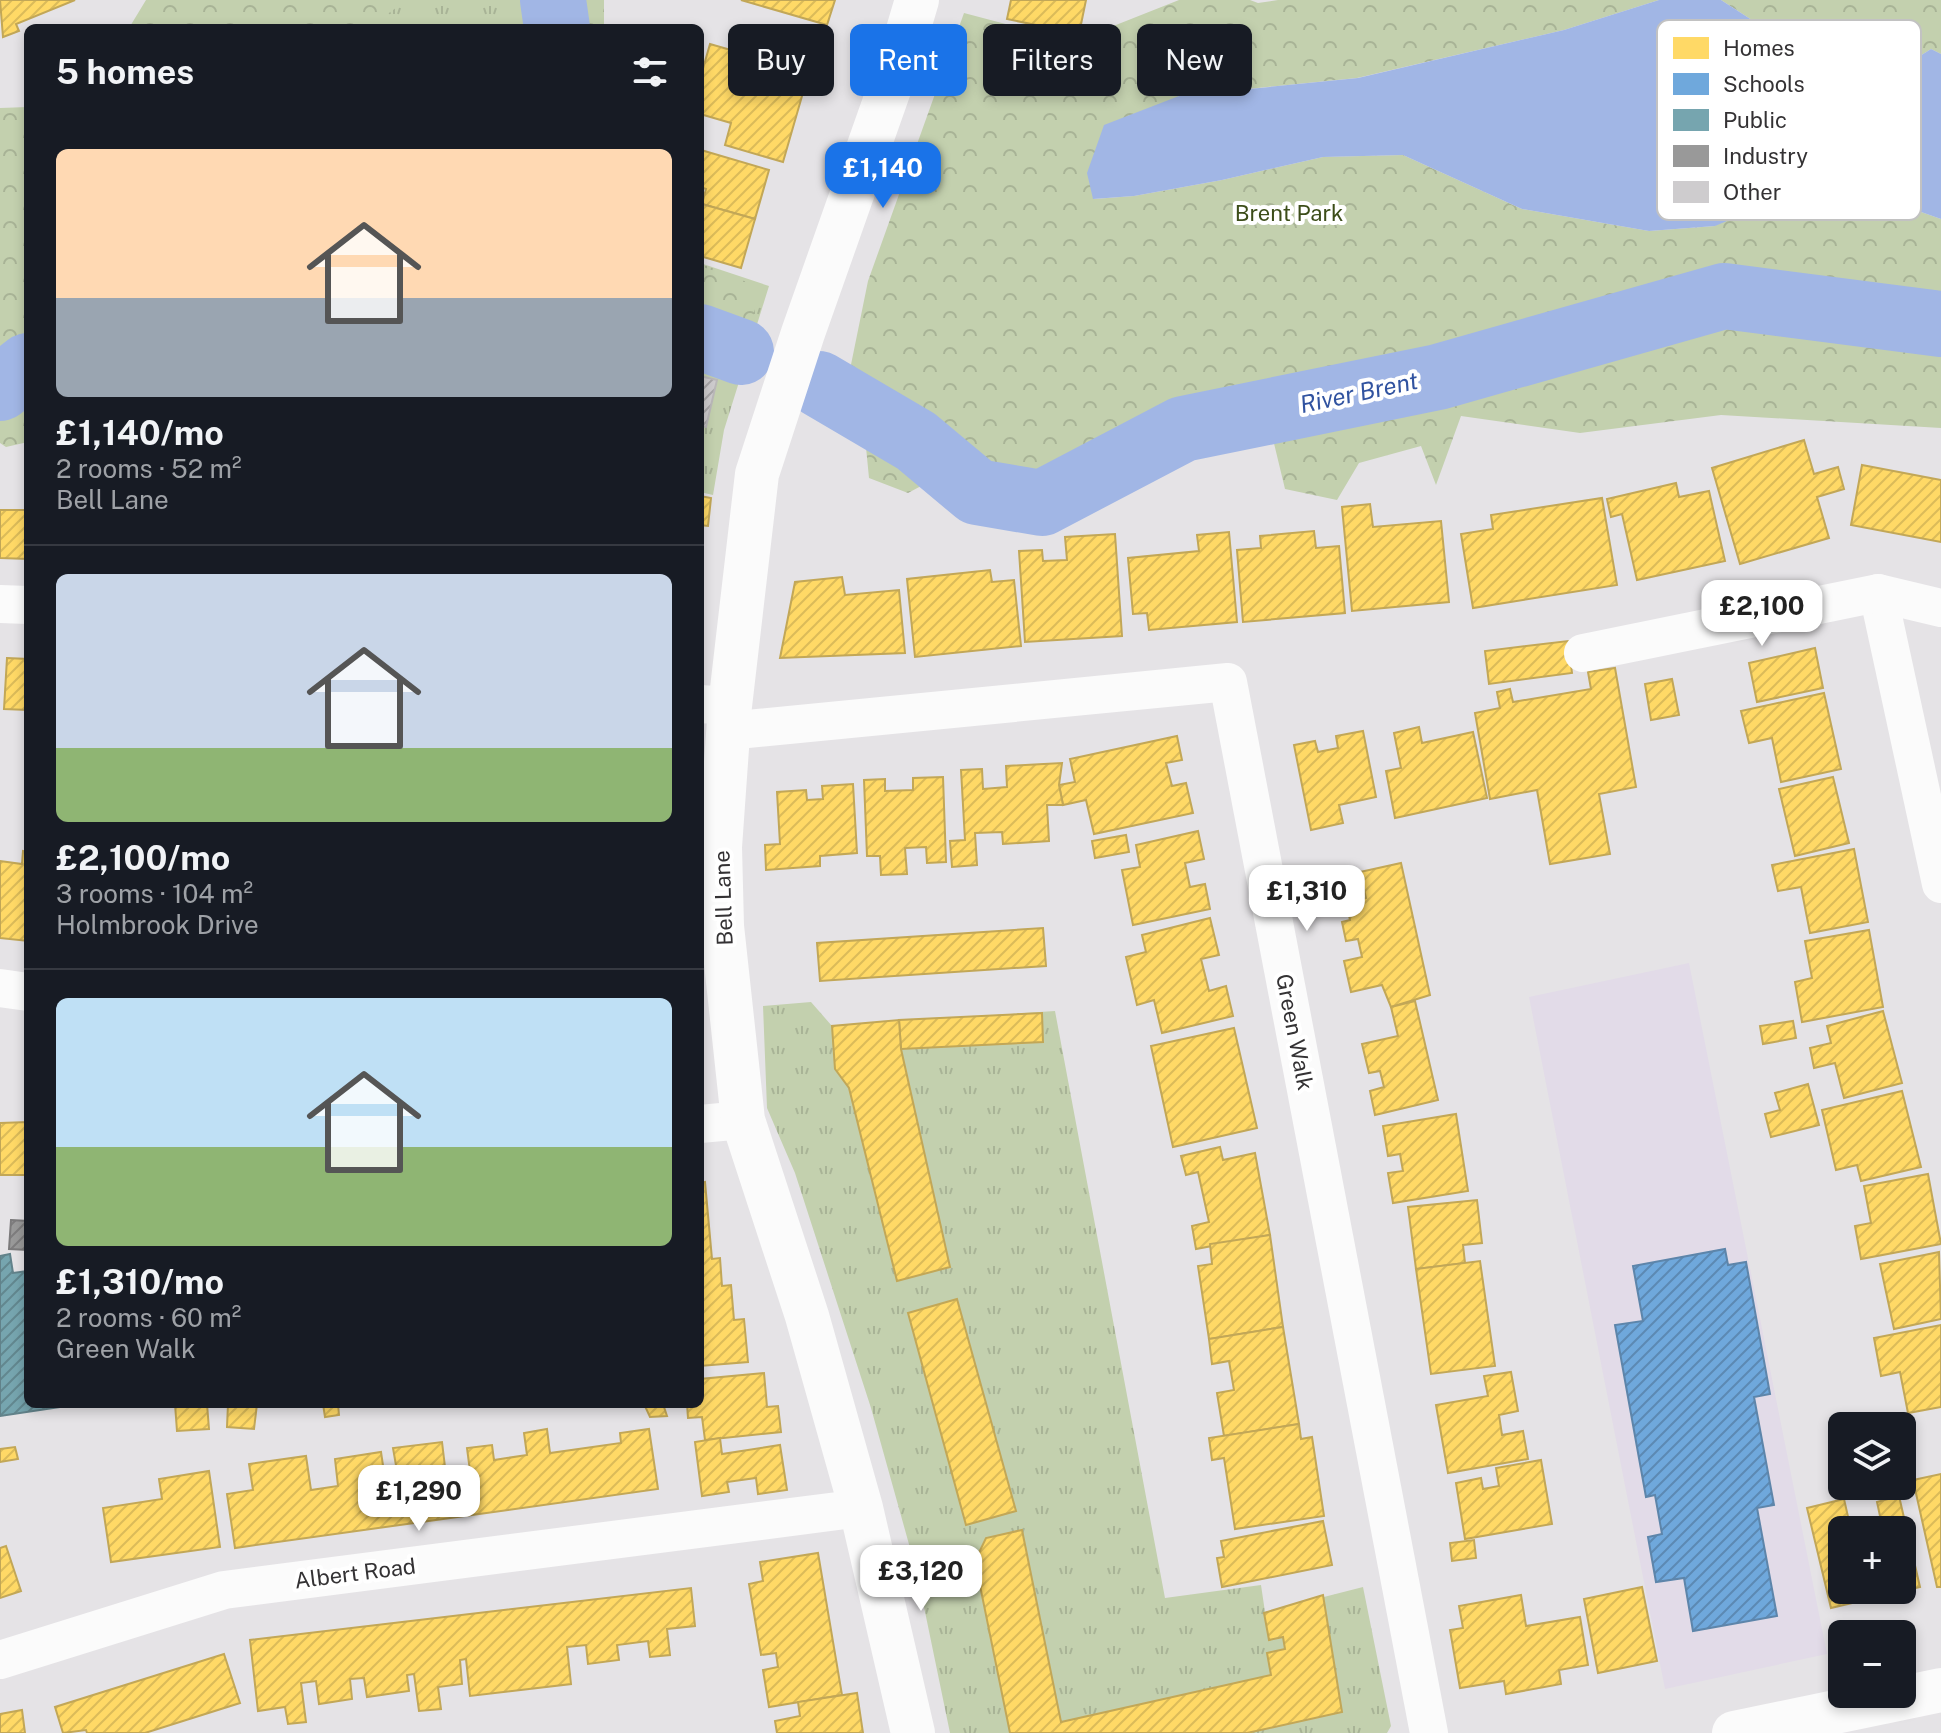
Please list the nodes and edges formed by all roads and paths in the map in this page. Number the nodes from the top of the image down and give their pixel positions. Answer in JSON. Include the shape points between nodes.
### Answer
{"nodes":[{"id":1,"x":917,"y":0,"type":"edge"},
{"id":2,"x":1878,"y":593,"type":"junction"},
{"id":3,"x":0,"y":604,"type":"edge"},
{"id":4,"x":24,"y":605,"type":"edge"},
{"id":5,"x":1941,"y":608,"type":"edge"},
{"id":6,"x":1583,"y":653,"type":"dead end"},
{"id":7,"x":719,"y":714,"type":"edge"},
{"id":8,"x":1941,"y":884,"type":"edge"},
{"id":9,"x":0,"y":988,"type":"edge"},
{"id":10,"x":24,"y":991,"type":"edge"},
{"id":11,"x":743,"y":1120,"type":"junction"},
{"id":12,"x":704,"y":1124,"type":"edge"},
{"id":13,"x":861,"y":1508,"type":"junction"},
{"id":14,"x":0,"y":1660,"type":"edge"},
{"id":15,"x":1941,"y":1690,"type":"edge"},
{"id":16,"x":913,"y":1733,"type":"edge"},
{"id":17,"x":1429,"y":1733,"type":"edge"},
{"id":18,"x":1734,"y":1733,"type":"edge"}],
"edges":[{"from":1,"to":7,"type":"street","name":"Bell Lane","via":[[757,474]]},
{"from":2,"to":5,"type":"street"},
{"from":2,"to":6,"type":"street"},
{"from":2,"to":8,"type":"street"},
{"from":3,"to":4,"type":"street"},
{"from":7,"to":11,"type":"street","name":"Bell Lane","via":[[722,926]]},
{"from":7,"to":17,"type":"street","name":"Green Walk","via":[[1228,682]]},
{"from":9,"to":10,"type":"street"},
{"from":11,"to":12,"type":"street"},
{"from":11,"to":13,"type":"street","name":"Bell Lane","via":[[807,1316]]},
{"from":13,"to":14,"type":"street","name":"Albert Road","via":[[224,1590]]},
{"from":13,"to":16,"type":"street","name":"Bell Lane"},
{"from":15,"to":18,"type":"street"}]}
